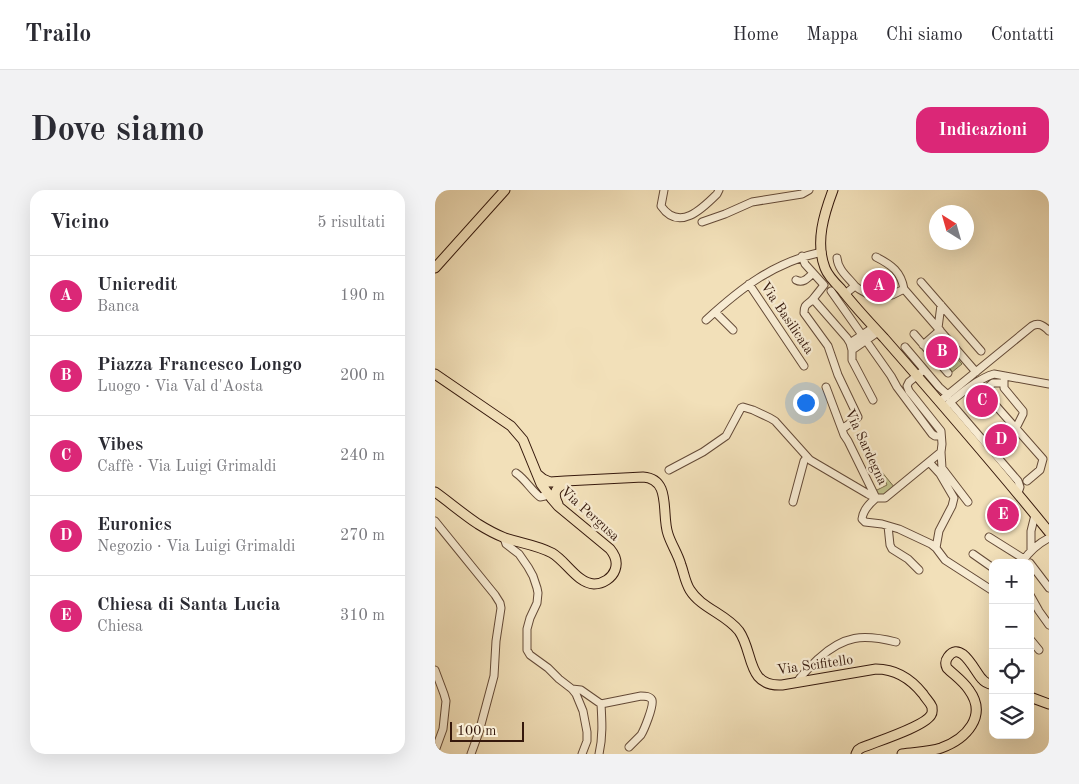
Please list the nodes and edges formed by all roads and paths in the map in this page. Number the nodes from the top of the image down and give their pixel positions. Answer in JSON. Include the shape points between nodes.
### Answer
{"nodes":[{"id":1,"x":505,"y":190,"type":"edge"},
{"id":2,"x":664,"y":190,"type":"edge"},
{"id":3,"x":719,"y":190,"type":"edge"},
{"id":4,"x":809,"y":190,"type":"edge"},
{"id":5,"x":833,"y":190,"type":"edge"},
{"id":6,"x":702,"y":222,"type":"dead end"},
{"id":7,"x":822,"y":252,"type":"junction"},
{"id":8,"x":802,"y":256,"type":"junction"},
{"id":9,"x":876,"y":257,"type":"dead end"},
{"id":10,"x":837,"y":258,"type":"dead end"},
{"id":11,"x":435,"y":268,"type":"edge"},
{"id":12,"x":813,"y":273,"type":"junction"},
{"id":13,"x":795,"y":280,"type":"dead end"},
{"id":14,"x":921,"y":282,"type":"dead end"},
{"id":15,"x":749,"y":284,"type":"junction"},
{"id":16,"x":855,"y":286,"type":"junction"},
{"id":17,"x":904,"y":289,"type":"junction"},
{"id":18,"x":831,"y":291,"type":"dead end"},
{"id":19,"x":845,"y":294,"type":"junction"},
{"id":20,"x":813,"y":299,"type":"junction"},
{"id":21,"x":941,"y":305,"type":"junction"},
{"id":22,"x":715,"y":312,"type":"junction"},
{"id":23,"x":706,"y":320,"type":"dead end"},
{"id":24,"x":876,"y":329,"type":"junction"},
{"id":25,"x":939,"y":329,"type":"junction"},
{"id":26,"x":733,"y":330,"type":"dead end"},
{"id":27,"x":1049,"y":332,"type":"edge"},
{"id":28,"x":914,"y":334,"type":"dead end"},
{"id":29,"x":864,"y":338,"type":"junction"},
{"id":30,"x":923,"y":345,"type":"junction"},
{"id":31,"x":851,"y":347,"type":"junction"},
{"id":32,"x":905,"y":347,"type":"dead end"},
{"id":33,"x":981,"y":351,"type":"dead end"},
{"id":34,"x":804,"y":366,"type":"dead end"},
{"id":35,"x":976,"y":372,"type":"junction"},
{"id":36,"x":921,"y":373,"type":"junction"},
{"id":37,"x":947,"y":373,"type":"dead end"},
{"id":38,"x":435,"y":374,"type":"edge"},
{"id":39,"x":1004,"y":380,"type":"junction"},
{"id":40,"x":1049,"y":384,"type":"edge"},
{"id":41,"x":826,"y":387,"type":"dead end"},
{"id":42,"x":873,"y":400,"type":"dead end"},
{"id":43,"x":948,"y":400,"type":"junction"},
{"id":44,"x":1016,"y":428,"type":"junction"},
{"id":45,"x":842,"y":429,"type":"junction"},
{"id":46,"x":941,"y":436,"type":"junction"},
{"id":47,"x":941,"y":452,"type":"junction"},
{"id":48,"x":807,"y":457,"type":"junction"},
{"id":49,"x":929,"y":462,"type":"junction"},
{"id":50,"x":669,"y":470,"type":"dead end"},
{"id":51,"x":517,"y":473,"type":"dead end"},
{"id":52,"x":537,"y":474,"type":"junction"},
{"id":53,"x":1027,"y":481,"type":"dead end"},
{"id":54,"x":557,"y":484,"type":"junction"},
{"id":55,"x":435,"y":492,"type":"edge"},
{"id":56,"x":547,"y":492,"type":"junction"},
{"id":57,"x":876,"y":498,"type":"junction"},
{"id":58,"x":793,"y":502,"type":"dead end"},
{"id":59,"x":967,"y":502,"type":"dead end"},
{"id":60,"x":558,"y":506,"type":"junction"},
{"id":61,"x":1035,"y":515,"type":"junction"},
{"id":62,"x":435,"y":521,"type":"edge"},
{"id":63,"x":889,"y":526,"type":"junction"},
{"id":64,"x":1049,"y":532,"type":"edge"},
{"id":65,"x":989,"y":537,"type":"dead end"},
{"id":66,"x":504,"y":538,"type":"junction"},
{"id":67,"x":1049,"y":538,"type":"edge"},
{"id":68,"x":936,"y":548,"type":"junction"},
{"id":69,"x":1031,"y":550,"type":"junction"},
{"id":70,"x":973,"y":554,"type":"dead end"},
{"id":71,"x":1023,"y":559,"type":"edge"},
{"id":72,"x":1027,"y":559,"type":"edge"},
{"id":73,"x":989,"y":565,"type":"edge"},
{"id":74,"x":919,"y":570,"type":"dead end"},
{"id":75,"x":1034,"y":570,"type":"edge"},
{"id":76,"x":1049,"y":588,"type":"edge"},
{"id":77,"x":989,"y":589,"type":"edge"},
{"id":78,"x":1034,"y":603,"type":"edge"},
{"id":79,"x":1049,"y":625,"type":"edge"},
{"id":80,"x":896,"y":642,"type":"dead end"},
{"id":81,"x":1034,"y":644,"type":"edge"},
{"id":82,"x":1039,"y":650,"type":"dead end"},
{"id":83,"x":435,"y":670,"type":"edge"},
{"id":84,"x":797,"y":682,"type":"junction"},
{"id":85,"x":989,"y":683,"type":"edge"},
{"id":86,"x":572,"y":688,"type":"junction"},
{"id":87,"x":1034,"y":698,"type":"edge"},
{"id":88,"x":601,"y":704,"type":"junction"},
{"id":89,"x":1049,"y":704,"type":"edge"},
{"id":90,"x":629,"y":747,"type":"dead end"},
{"id":91,"x":435,"y":751,"type":"edge"},
{"id":92,"x":471,"y":754,"type":"edge"},
{"id":93,"x":582,"y":754,"type":"edge"},
{"id":94,"x":599,"y":754,"type":"edge"},
{"id":95,"x":855,"y":754,"type":"edge"},
{"id":96,"x":903,"y":754,"type":"edge"}],
"edges":[{"from":1,"to":11,"type":"main road"},
{"from":2,"to":3,"type":"street","via":[[661,206],[670,215],[680,217],[696,213]]},
{"from":4,"to":6,"type":"street","via":[[752,202]]},
{"from":5,"to":7,"type":"main road","via":[[822,227]]},
{"from":7,"to":8,"type":"street","name":"Via Basilicata"},
{"from":7,"to":19,"type":"main road","via":[[827,271]]},
{"from":8,"to":12,"type":"street"},
{"from":8,"to":15,"type":"street","name":"Via Basilicata"},
{"from":9,"to":17,"type":"street","via":[[900,274]]},
{"from":10,"to":16,"type":"street","via":[[842,271]]},
{"from":12,"to":13,"type":"street","via":[[802,282]]},
{"from":12,"to":20,"type":"street","via":[[824,285]]},
{"from":14,"to":21,"type":"street"},
{"from":15,"to":22,"type":"street","name":"Via Basilicata"},
{"from":15,"to":34,"type":"street","name":"Via Basilicata"},
{"from":16,"to":17,"type":"street","via":[[866,293],[892,295]]},
{"from":16,"to":19,"type":"street"},
{"from":17,"to":25,"type":"street"},
{"from":18,"to":29,"type":"street"},
{"from":19,"to":24,"type":"main road"},
{"from":20,"to":31,"type":"street"},
{"from":20,"to":45,"type":"street","via":[[804,308],[804,313],[828,346],[858,417]]},
{"from":21,"to":25,"type":"street"},
{"from":21,"to":33,"type":"street"},
{"from":22,"to":23,"type":"street","name":"Via Basilicata"},
{"from":22,"to":26,"type":"street"},
{"from":24,"to":29,"type":"street"},
{"from":24,"to":36,"type":"main road"},
{"from":25,"to":30,"type":"street"},
{"from":25,"to":35,"type":"street"},
{"from":27,"to":35,"type":"street","via":[[1043,326],[1034,325]]},
{"from":28,"to":30,"type":"street"},
{"from":29,"to":31,"type":"street"},
{"from":29,"to":46,"type":"street","via":[[932,434]]},
{"from":30,"to":37,"type":"street"},
{"from":31,"to":42,"type":"street","via":[[852,360]]},
{"from":32,"to":36,"type":"street"},
{"from":35,"to":43,"type":"street"},
{"from":36,"to":43,"type":"main road"},
{"from":36,"to":46,"type":"street","via":[[907,384],[908,389]]},
{"from":38,"to":52,"type":"main road","name":"Via Pergusa","via":[[511,426],[523,440]]},
{"from":39,"to":40,"type":"street"},
{"from":39,"to":43,"type":"street","via":[[994,374],[988,376]]},
{"from":39,"to":44,"type":"street","via":[[1004,388],[1023,411]]},
{"from":39,"to":44,"type":"street","via":[[983,391]]},
{"from":41,"to":45,"type":"street","name":"Via Sardegna"},
{"from":43,"to":61,"type":"main road"},
{"from":44,"to":53,"type":"street","via":[[1043,460],[1040,470]]},
{"from":45,"to":57,"type":"street","name":"Via Sardegna"},
{"from":46,"to":47,"type":"street"},
{"from":47,"to":49,"type":"street","name":"Via Sardegna"},
{"from":47,"to":59,"type":"street","via":[[942,468]]},
{"from":48,"to":50,"type":"street","via":[[775,421],[743,407],[726,436]]},
{"from":48,"to":57,"type":"street"},
{"from":48,"to":58,"type":"street"},
{"from":49,"to":57,"type":"street","name":"Via Sardegna","via":[[885,498]]},
{"from":49,"to":68,"type":"street","via":[[954,498],[939,531]]},
{"from":51,"to":56,"type":"street","via":[[540,497]]},
{"from":52,"to":54,"type":"main road"},
{"from":52,"to":56,"type":"main road","name":"Via Pergusa"},
{"from":54,"to":56,"type":"main road","via":[[551,484]]},
{"from":54,"to":60,"type":"main road","via":[[555,496]]},
{"from":54,"to":84,"type":"main road","name":"Via Scifitello","via":[[643,477],[657,482],[663,493],[668,536],[691,592],[729,620],[739,632],[758,678],[775,685]]},
{"from":55,"to":66,"type":"main road","name":"Via Pergusa","via":[[474,522]]},
{"from":56,"to":60,"type":"main road","name":"Via Pergusa"},
{"from":57,"to":63,"type":"street","via":[[862,519]]},
{"from":60,"to":66,"type":"main road","name":"Via Pergusa","via":[[614,555],[616,565],[606,581],[594,584],[582,580],[552,553]]},
{"from":61,"to":64,"type":"main road"},
{"from":61,"to":69,"type":"street"},
{"from":62,"to":92,"type":"street","via":[[495,595],[501,608],[495,676]]},
{"from":63,"to":68,"type":"street"},
{"from":63,"to":74,"type":"street","via":[[892,549]]},
{"from":65,"to":71,"type":"street"},
{"from":66,"to":86,"type":"street","via":[[529,567],[537,588],[537,603],[527,630],[528,653]]},
{"from":67,"to":69,"type":"street"},
{"from":68,"to":77,"type":"street","via":[[945,560]]},
{"from":69,"to":72,"type":"street"},
{"from":70,"to":73,"type":"street"},
{"from":75,"to":76,"type":"street"},
{"from":78,"to":79,"type":"street"},
{"from":80,"to":84,"type":"street","via":[[855,638],[841,642],[824,653]]},
{"from":81,"to":82,"type":"street"},
{"from":83,"to":91,"type":"street","via":[[446,701],[443,730]]},
{"from":84,"to":95,"type":"main road","name":"Via Scifitello","via":[[883,669],[905,677],[932,707],[928,719],[861,748]]},
{"from":85,"to":96,"type":"main road","via":[[964,655],[951,654],[945,665],[970,691],[977,710],[974,722],[966,733],[948,745]]},
{"from":86,"to":88,"type":"street","via":[[581,690]]},
{"from":86,"to":93,"type":"street","via":[[583,712],[587,732]]},
{"from":87,"to":89,"type":"main road"},
{"from":88,"to":90,"type":"street","via":[[641,696],[651,699],[642,734]]},
{"from":88,"to":94,"type":"street","via":[[603,731]]}]}
